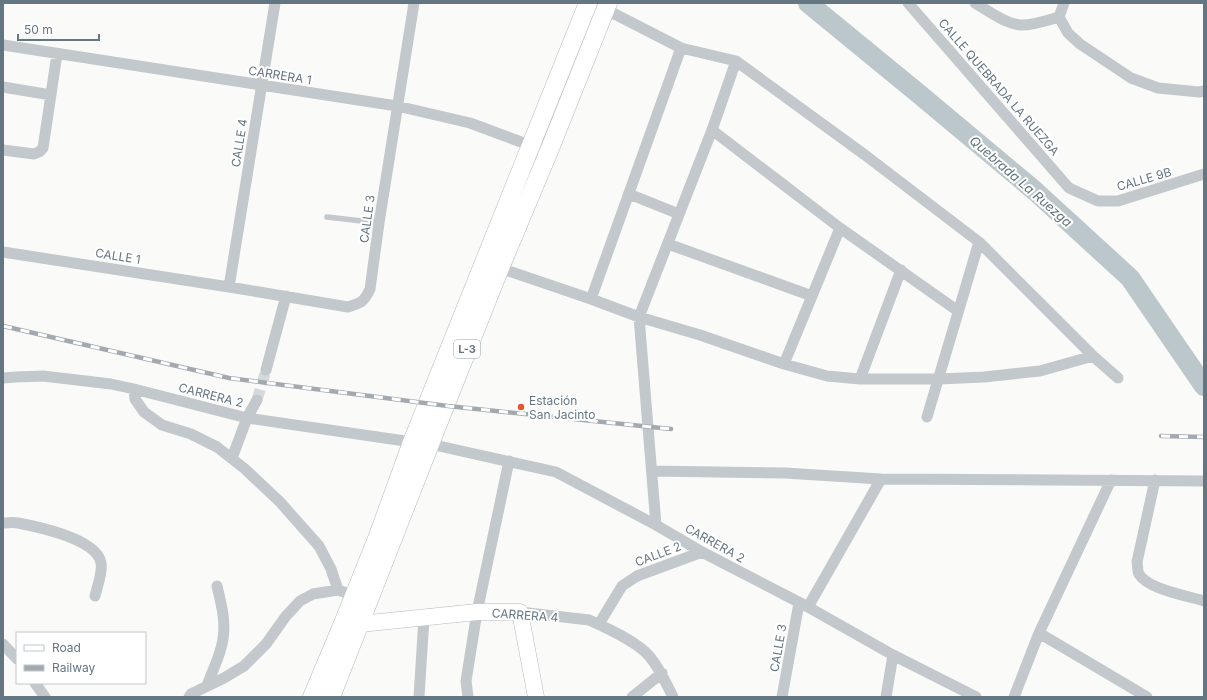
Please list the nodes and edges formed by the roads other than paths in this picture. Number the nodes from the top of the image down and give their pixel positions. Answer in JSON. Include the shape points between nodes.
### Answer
{"nodes":[{"id":1,"x":275,"y":3,"type":"edge"},
{"id":2,"x":414,"y":3,"type":"edge"},
{"id":3,"x":588,"y":3,"type":"edge"},
{"id":4,"x":908,"y":3,"type":"edge"},
{"id":5,"x":975,"y":3,"type":"edge"},
{"id":6,"x":1064,"y":3,"type":"edge"},
{"id":7,"x":607,"y":6,"type":"edge"},
{"id":8,"x":1059,"y":17,"type":"junction"},
{"id":9,"x":3,"y":45,"type":"edge"},
{"id":10,"x":681,"y":48,"type":"junction"},
{"id":11,"x":57,"y":54,"type":"junction"},
{"id":12,"x":736,"y":61,"type":"junction"},
{"id":13,"x":262,"y":86,"type":"junction"},
{"id":14,"x":3,"y":87,"type":"edge"},
{"id":15,"x":1204,"y":91,"type":"edge"},
{"id":16,"x":51,"y":95,"type":"junction"},
{"id":17,"x":397,"y":106,"type":"junction"},
{"id":18,"x":712,"y":130,"type":"junction"},
{"id":19,"x":531,"y":146,"type":"junction"},
{"id":20,"x":3,"y":150,"type":"edge"},
{"id":21,"x":549,"y":152,"type":"junction"},
{"id":22,"x":1204,"y":174,"type":"edge"},
{"id":23,"x":1069,"y":188,"type":"joint"},
{"id":24,"x":629,"y":194,"type":"junction"},
{"id":25,"x":679,"y":214,"type":"junction"},
{"id":26,"x":327,"y":217,"type":"dead end"},
{"id":27,"x":379,"y":223,"type":"junction"},
{"id":28,"x":840,"y":228,"type":"junction"},
{"id":29,"x":979,"y":242,"type":"junction"},
{"id":30,"x":668,"y":244,"type":"junction"},
{"id":31,"x":3,"y":252,"type":"edge"},
{"id":32,"x":500,"y":268,"type":"junction"},
{"id":33,"x":901,"y":270,"type":"junction"},
{"id":34,"x":229,"y":287,"type":"junction"},
{"id":35,"x":286,"y":296,"type":"junction"},
{"id":36,"x":812,"y":296,"type":"junction"},
{"id":37,"x":591,"y":299,"type":"junction"},
{"id":38,"x":958,"y":311,"type":"junction"},
{"id":39,"x":639,"y":317,"type":"junction"},
{"id":40,"x":1093,"y":356,"type":"junction"},
{"id":41,"x":784,"y":364,"type":"junction"},
{"id":42,"x":266,"y":370,"type":"tunnel mouth"},
{"id":43,"x":3,"y":378,"type":"edge"},
{"id":44,"x":1118,"y":378,"type":"dead end"},
{"id":45,"x":860,"y":379,"type":"junction"},
{"id":46,"x":939,"y":379,"type":"junction"},
{"id":47,"x":134,"y":388,"type":"junction"},
{"id":48,"x":257,"y":400,"type":"tunnel mouth"},
{"id":49,"x":927,"y":417,"type":"dead end"},
{"id":50,"x":247,"y":418,"type":"junction"},
{"id":51,"x":421,"y":443,"type":"junction"},
{"id":52,"x":232,"y":458,"type":"junction"},
{"id":53,"x":509,"y":461,"type":"junction"},
{"id":54,"x":652,"y":471,"type":"junction"},
{"id":55,"x":881,"y":479,"type":"junction"},
{"id":56,"x":1111,"y":480,"type":"junction"},
{"id":57,"x":1155,"y":480,"type":"junction"},
{"id":58,"x":1204,"y":481,"type":"edge"},
{"id":59,"x":3,"y":523,"type":"edge"},
{"id":60,"x":656,"y":525,"type":"junction"},
{"id":61,"x":702,"y":552,"type":"junction"},
{"id":62,"x":217,"y":586,"type":"dead end"},
{"id":63,"x":95,"y":596,"type":"dead end"},
{"id":64,"x":354,"y":596,"type":"junction"},
{"id":65,"x":1204,"y":601,"type":"edge"},
{"id":66,"x":803,"y":605,"type":"junction"},
{"id":67,"x":477,"y":612,"type":"junction"},
{"id":68,"x":520,"y":612,"type":"junction"},
{"id":69,"x":424,"y":618,"type":"junction"},
{"id":70,"x":352,"y":623,"type":"junction"},
{"id":71,"x":599,"y":624,"type":"junction"},
{"id":72,"x":1039,"y":633,"type":"junction"},
{"id":73,"x":3,"y":644,"type":"edge"},
{"id":74,"x":893,"y":655,"type":"junction"},
{"id":75,"x":16,"y":658,"type":"edge"},
{"id":76,"x":662,"y":673,"type":"junction"},
{"id":77,"x":36,"y":684,"type":"edge"},
{"id":78,"x":207,"y":686,"type":"junction"},
{"id":79,"x":45,"y":697,"type":"edge"},
{"id":80,"x":189,"y":697,"type":"edge"},
{"id":81,"x":312,"y":697,"type":"edge"},
{"id":82,"x":331,"y":697,"type":"edge"},
{"id":83,"x":419,"y":697,"type":"edge"},
{"id":84,"x":468,"y":697,"type":"edge"},
{"id":85,"x":536,"y":697,"type":"edge"},
{"id":86,"x":632,"y":697,"type":"edge"},
{"id":87,"x":673,"y":697,"type":"edge"},
{"id":88,"x":782,"y":697,"type":"edge"},
{"id":89,"x":886,"y":697,"type":"edge"},
{"id":90,"x":976,"y":697,"type":"edge"},
{"id":91,"x":1014,"y":697,"type":"edge"},
{"id":92,"x":1147,"y":697,"type":"edge"}],
"edges":[{"from":1,"to":13,"type":"street","name":"CALLE 4"},
{"from":2,"to":17,"type":"street","name":"CALLE 3"},
{"from":3,"to":19,"type":"main road","number":"L-3"},
{"from":4,"to":23,"type":"street","name":"CALLE QUEBRADA LA RUEZGA"},
{"from":5,"to":8,"type":"street","via":[[999,18],[1020,25]]},
{"from":6,"to":8,"type":"street"},
{"from":7,"to":10,"type":"street"},
{"from":7,"to":21,"type":"main road","number":"L-3"},
{"from":8,"to":15,"type":"street","via":[[1068,33],[1080,44],[1131,78],[1158,88]]},
{"from":9,"to":11,"type":"street","name":"CARRERA 1"},
{"from":10,"to":12,"type":"street"},
{"from":10,"to":24,"type":"street"},
{"from":11,"to":13,"type":"street","name":"CARRERA 1"},
{"from":11,"to":16,"type":"street"},
{"from":12,"to":18,"type":"street"},
{"from":12,"to":29,"type":"street","via":[[866,155]]},
{"from":13,"to":17,"type":"street","name":"CARRERA 1"},
{"from":13,"to":34,"type":"street","name":"CALLE 4"},
{"from":14,"to":16,"type":"street"},
{"from":16,"to":20,"type":"street","via":[[43,148],[34,154]]},
{"from":17,"to":19,"type":"street","name":"CARRERA 1","via":[[470,123]]},
{"from":17,"to":27,"type":"street","name":"CALLE 3"},
{"from":18,"to":25,"type":"street"},
{"from":18,"to":28,"type":"street"},
{"from":19,"to":21,"type":"street","name":"CARRERA 1"},
{"from":19,"to":51,"type":"main road","number":"L-3"},
{"from":21,"to":32,"type":"main road","number":"L-3"},
{"from":22,"to":23,"type":"street","name":"CALLE 9B","via":[[1118,201],[1098,201]]},
{"from":24,"to":25,"type":"street"},
{"from":24,"to":37,"type":"street"},
{"from":25,"to":30,"type":"street"},
{"from":26,"to":27,"type":"lane"},
{"from":27,"to":35,"type":"street","name":"CALLE 3","via":[[370,289],[366,299],[348,307]]},
{"from":28,"to":33,"type":"street"},
{"from":28,"to":36,"type":"street"},
{"from":29,"to":38,"type":"street"},
{"from":29,"to":40,"type":"street"},
{"from":30,"to":36,"type":"street"},
{"from":30,"to":39,"type":"street"},
{"from":31,"to":34,"type":"street","name":"CALLE 1"},
{"from":32,"to":37,"type":"street"},
{"from":32,"to":51,"type":"main road","number":"L-3"},
{"from":33,"to":38,"type":"street"},
{"from":33,"to":45,"type":"street"},
{"from":34,"to":35,"type":"street","name":"CALLE 3"},
{"from":35,"to":42,"type":"street"},
{"from":36,"to":41,"type":"street"},
{"from":37,"to":39,"type":"street"},
{"from":38,"to":46,"type":"street"},
{"from":39,"to":41,"type":"street"},
{"from":39,"to":54,"type":"street"},
{"from":40,"to":44,"type":"street"},
{"from":40,"to":46,"type":"street","via":[[1040,371]]},
{"from":41,"to":45,"type":"street","via":[[828,376]]},
{"from":43,"to":47,"type":"street","name":"CARRERA 2","via":[[43,376]]},
{"from":45,"to":46,"type":"street"},
{"from":46,"to":49,"type":"street"},
{"from":47,"to":50,"type":"street","name":"CARRERA 2"},
{"from":47,"to":52,"type":"street","via":[[135,399],[144,412],[162,425],[191,434]]},
{"from":48,"to":50,"type":"street"},
{"from":50,"to":51,"type":"street","name":"CARRERA 2"},
{"from":50,"to":52,"type":"street"},
{"from":51,"to":53,"type":"street","name":"CARRERA 2"},
{"from":51,"to":64,"type":"main road","number":"L-3","via":[[378,536]]},
{"from":52,"to":64,"type":"street","via":[[280,502],[315,541],[332,570]]},
{"from":53,"to":60,"type":"street","name":"CARRERA 2","via":[[556,472]]},
{"from":53,"to":67,"type":"street"},
{"from":54,"to":55,"type":"street","via":[[786,473]]},
{"from":54,"to":60,"type":"street"},
{"from":55,"to":56,"type":"street"},
{"from":55,"to":66,"type":"street","name":"CALLE 3"},
{"from":56,"to":57,"type":"street"},
{"from":56,"to":72,"type":"street"},
{"from":57,"to":58,"type":"street"},
{"from":57,"to":65,"type":"street","via":[[1137,562],[1138,573],[1152,586]]},
{"from":59,"to":63,"type":"street","via":[[17,523],[58,532],[83,543],[97,553],[101,563]]},
{"from":60,"to":61,"type":"street","name":"CARRERA 2"},
{"from":61,"to":66,"type":"street","name":"CARRERA 2"},
{"from":61,"to":71,"type":"street","name":"CALLE 2","via":[[637,576],[622,586]]},
{"from":62,"to":78,"type":"street","via":[[224,624],[223,639]]},
{"from":64,"to":70,"type":"main road","number":"L-3"},
{"from":64,"to":78,"type":"street","via":[[313,594],[300,601],[266,644],[244,666]]},
{"from":66,"to":74,"type":"street","name":"CARRERA 2"},
{"from":66,"to":88,"type":"street","name":"CALLE 3"},
{"from":67,"to":68,"type":"street","name":"CARRERA 4"},
{"from":67,"to":69,"type":"street","name":"CARRERA 4"},
{"from":67,"to":84,"type":"street","via":[[466,681]]},
{"from":68,"to":71,"type":"street","name":"CARRERA 4","via":[[589,620]]},
{"from":68,"to":85,"type":"street"},
{"from":69,"to":70,"type":"street","name":"CARRERA 4"},
{"from":69,"to":83,"type":"street"},
{"from":70,"to":81,"type":"main road","number":"L-3"},
{"from":70,"to":82,"type":"main road","number":"L-3"},
{"from":71,"to":76,"type":"street","name":"CARRERA 4","via":[[634,643],[649,656]]},
{"from":72,"to":91,"type":"street"},
{"from":72,"to":92,"type":"street"},
{"from":73,"to":75,"type":"street"},
{"from":74,"to":89,"type":"street"},
{"from":74,"to":90,"type":"street","name":"CARRERA 2"},
{"from":76,"to":86,"type":"street"},
{"from":76,"to":87,"type":"street","name":"CARRERA 4"},
{"from":77,"to":79,"type":"street"},
{"from":78,"to":80,"type":"street"}]}
